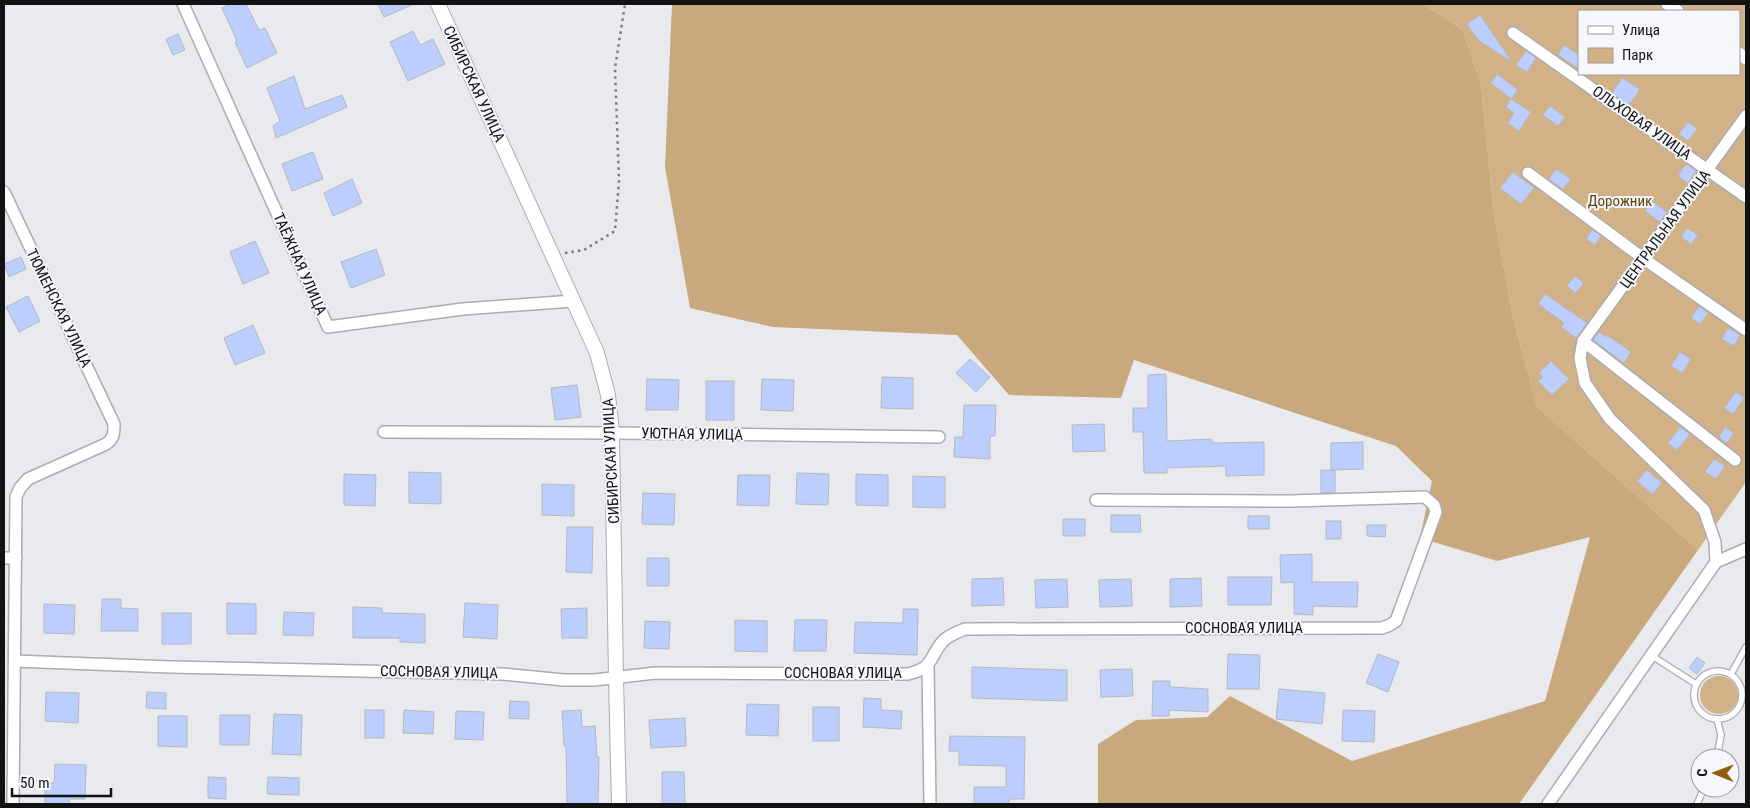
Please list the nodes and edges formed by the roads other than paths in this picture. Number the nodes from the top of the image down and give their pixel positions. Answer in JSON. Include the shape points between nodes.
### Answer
{"nodes":[{"id":1,"x":183,"y":4,"type":"edge"},
{"id":2,"x":438,"y":4,"type":"edge"},
{"id":3,"x":1513,"y":33,"type":"dead end"},
{"id":4,"x":1746,"y":116,"type":"edge"},
{"id":5,"x":1708,"y":169,"type":"junction"},
{"id":6,"x":1528,"y":173,"type":"dead end"},
{"id":7,"x":4,"y":192,"type":"edge"},
{"id":8,"x":1746,"y":197,"type":"edge"},
{"id":9,"x":1644,"y":259,"type":"junction"},
{"id":10,"x":573,"y":301,"type":"junction"},
{"id":11,"x":1746,"y":330,"type":"edge"},
{"id":12,"x":1583,"y":342,"type":"junction"},
{"id":13,"x":384,"y":432,"type":"dead end"},
{"id":14,"x":612,"y":432,"type":"junction"},
{"id":15,"x":939,"y":437,"type":"dead end"},
{"id":16,"x":1735,"y":460,"type":"dead end"},
{"id":17,"x":1096,"y":500,"type":"dead end"},
{"id":18,"x":1746,"y":549,"type":"edge"},
{"id":19,"x":4,"y":558,"type":"edge"},
{"id":20,"x":16,"y":558,"type":"junction"},
{"id":21,"x":1716,"y":562,"type":"junction"},
{"id":22,"x":1746,"y":647,"type":"edge"},
{"id":23,"x":1652,"y":656,"type":"junction"},
{"id":24,"x":15,"y":661,"type":"junction"},
{"id":25,"x":928,"y":665,"type":"junction"},
{"id":26,"x":1731,"y":674,"type":"junction"},
{"id":27,"x":616,"y":678,"type":"junction"},
{"id":28,"x":1696,"y":684,"type":"junction"},
{"id":29,"x":1717,"y":720,"type":"junction"},
{"id":30,"x":1719,"y":748,"type":"edge"},
{"id":31,"x":13,"y":804,"type":"edge"},
{"id":32,"x":620,"y":804,"type":"edge"},
{"id":33,"x":930,"y":804,"type":"edge"},
{"id":34,"x":1548,"y":804,"type":"edge"}],
"edges":[{"from":1,"to":10,"type":"street","name":"ТАЁЖНАЯ УЛИЦА","via":[[328,327],[463,309]]},
{"from":2,"to":10,"type":"street","name":"СИБИРСКАЯ УЛИЦА"},
{"from":3,"to":5,"type":"street","name":"ОЛЬХОВАЯ УЛИЦА"},
{"from":4,"to":5,"type":"street","name":"ЦЕНТРАЛЬНАЯ УЛИЦА"},
{"from":5,"to":8,"type":"street","name":"ОЛЬХОВАЯ УЛИЦА"},
{"from":5,"to":9,"type":"street","name":"ЦЕНТРАЛЬНАЯ УЛИЦА"},
{"from":6,"to":9,"type":"street"},
{"from":7,"to":20,"type":"street","name":"ТЮМЕНСКАЯ УЛИЦА","via":[[114,424],[112,440],[28,480],[20,488],[16,497]]},
{"from":9,"to":11,"type":"street"},
{"from":9,"to":12,"type":"street","name":"ЦЕНТРАЛЬНАЯ УЛИЦА"},
{"from":10,"to":14,"type":"street","name":"СИБИРСКАЯ УЛИЦА","via":[[597,353],[608,395]]},
{"from":12,"to":16,"type":"street"},
{"from":12,"to":21,"type":"street","via":[[1580,358],[1585,383],[1610,419],[1704,510],[1715,542]]},
{"from":13,"to":14,"type":"street","name":"УЮТНАЯ УЛИЦА"},
{"from":14,"to":15,"type":"street","name":"УЮТНАЯ УЛИЦА"},
{"from":14,"to":27,"type":"street","name":"СИБИРСКАЯ УЛИЦА"},
{"from":17,"to":25,"type":"street","name":"СОСНОВАЯ УЛИЦА","via":[[1291,501],[1425,497],[1434,505],[1436,512],[1396,621],[1390,626],[965,629],[944,641]]},
{"from":18,"to":21,"type":"street"},
{"from":19,"to":20,"type":"street"},
{"from":20,"to":24,"type":"street"},
{"from":21,"to":23,"type":"street"},
{"from":22,"to":26,"type":"lane"},
{"from":23,"to":28,"type":"lane"},
{"from":23,"to":34,"type":"street"},
{"from":24,"to":27,"type":"street","name":"СОСНОВАЯ УЛИЦА","via":[[502,674],[564,680]]},
{"from":24,"to":31,"type":"street"},
{"from":25,"to":27,"type":"street","name":"СОСНОВАЯ УЛИЦА","via":[[908,674],[655,674]]},
{"from":25,"to":33,"type":"street"},
{"from":26,"to":28,"type":"lane","via":[[1716,670]]},
{"from":26,"to":29,"type":"lane","via":[[1741,686],[1742,702],[1732,715]]},
{"from":27,"to":32,"type":"street","name":"СИБИРСКАЯ УЛИЦА"},
{"from":28,"to":29,"type":"lane","via":[[1697,707]]},
{"from":29,"to":30,"type":"lane","via":[[1721,735]]}]}
